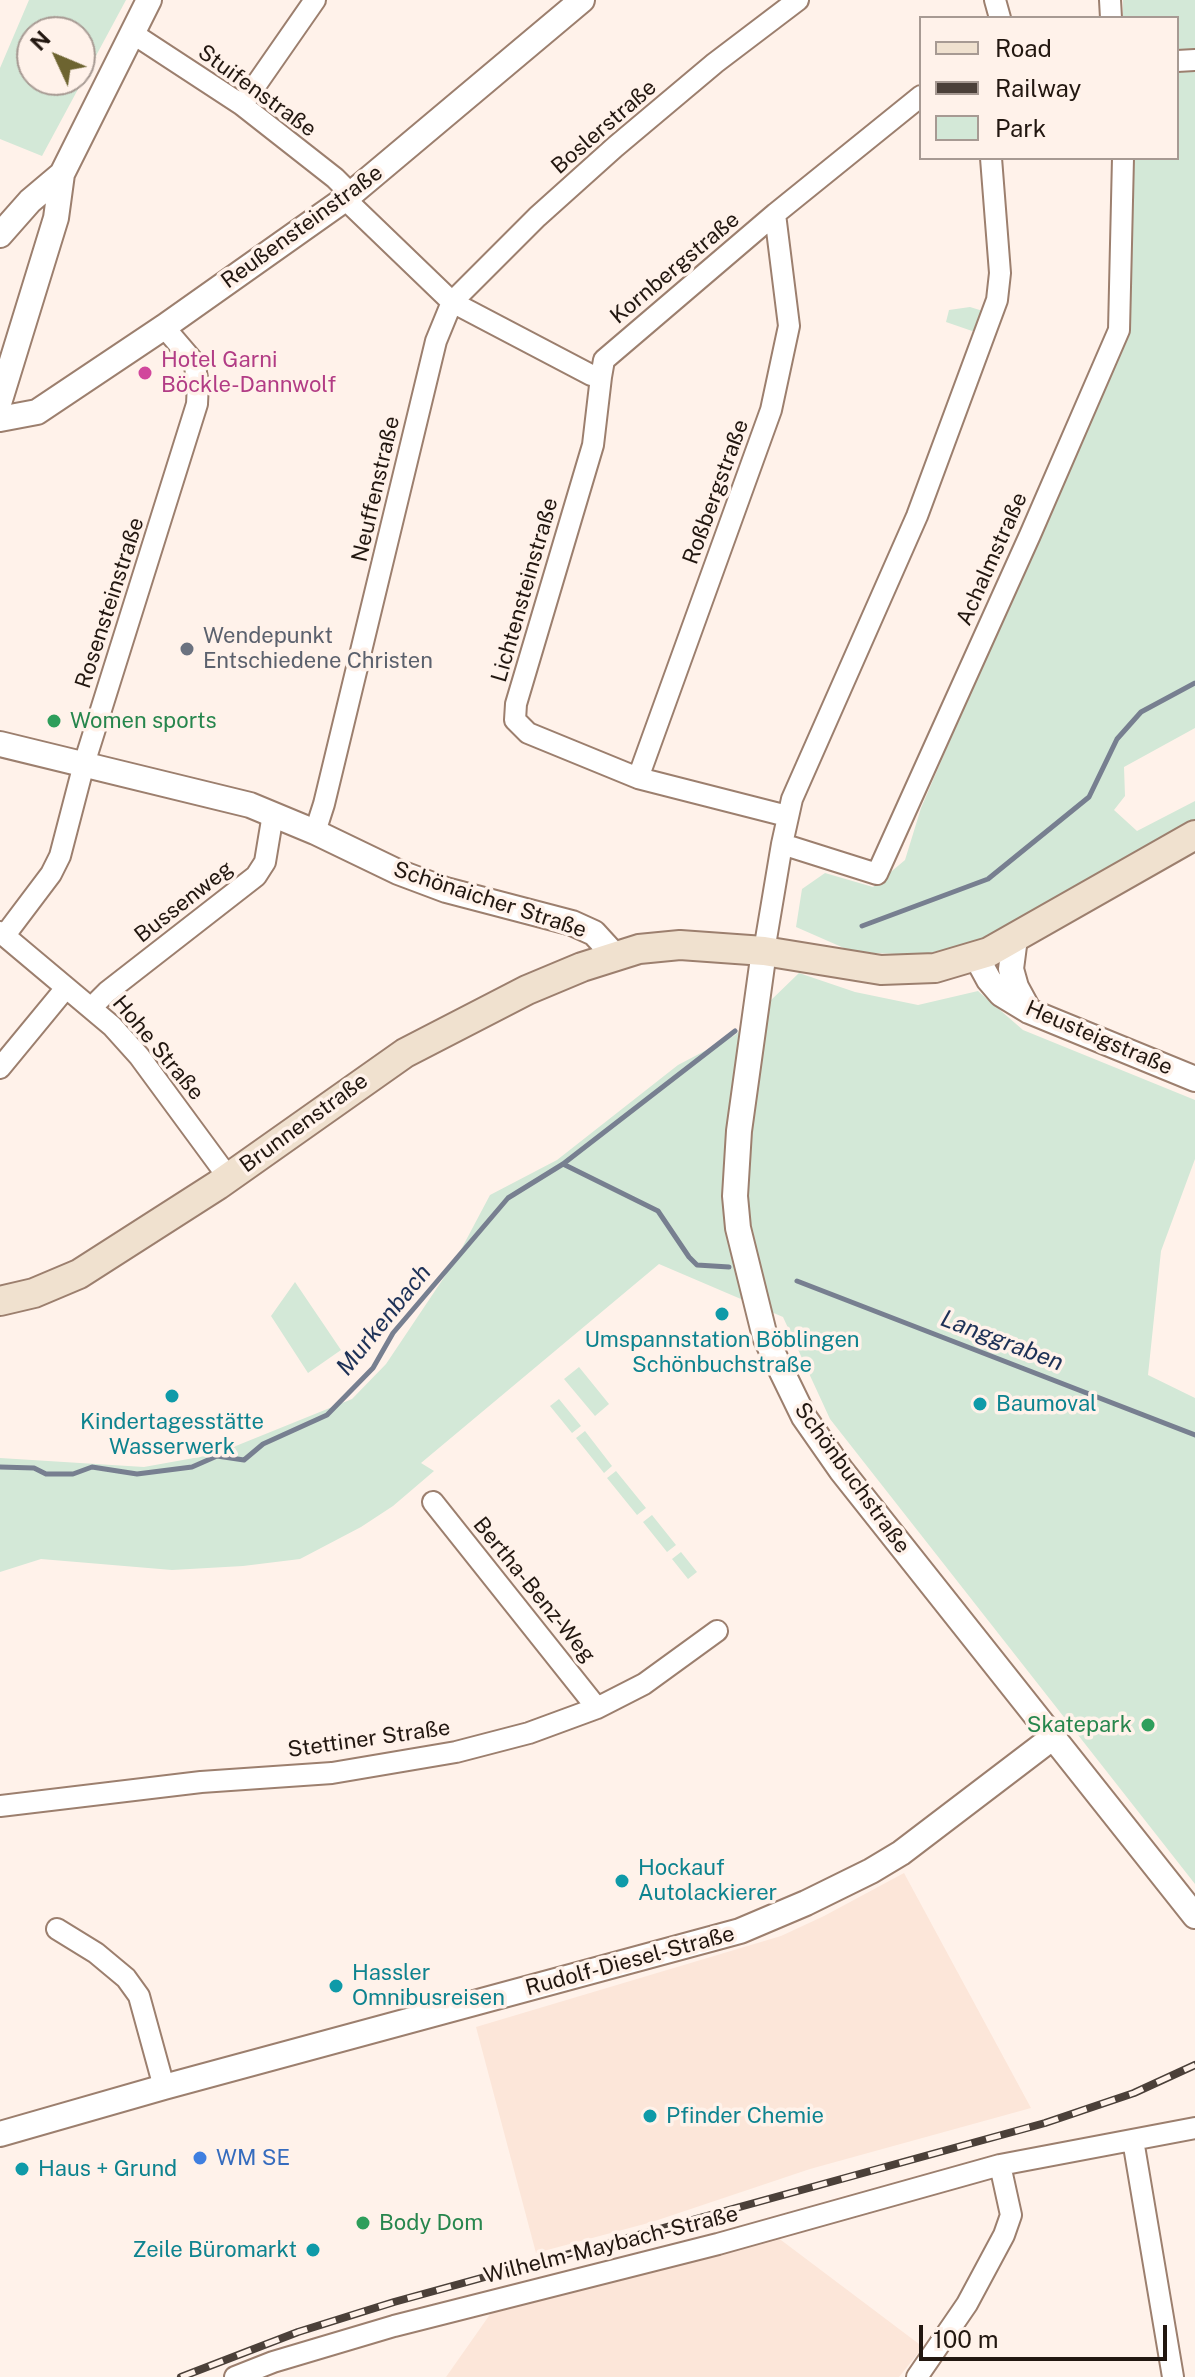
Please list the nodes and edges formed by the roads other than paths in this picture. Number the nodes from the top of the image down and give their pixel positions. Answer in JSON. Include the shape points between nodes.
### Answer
{"nodes":[{"id":1,"x":149,"y":0,"type":"edge"},
{"id":2,"x":315,"y":0,"type":"edge"},
{"id":3,"x":582,"y":0,"type":"edge"},
{"id":4,"x":798,"y":0,"type":"edge"},
{"id":5,"x":132,"y":33,"type":"junction"},
{"id":6,"x":919,"y":98,"type":"edge"},
{"id":7,"x":242,"y":105,"type":"junction"},
{"id":8,"x":991,"y":160,"type":"edge"},
{"id":9,"x":1123,"y":160,"type":"edge"},
{"id":10,"x":62,"y":174,"type":"junction"},
{"id":11,"x":348,"y":196,"type":"junction"},
{"id":12,"x":775,"y":214,"type":"junction"},
{"id":13,"x":0,"y":235,"type":"edge"},
{"id":14,"x":452,"y":302,"type":"junction"},
{"id":15,"x":164,"y":327,"type":"junction"},
{"id":16,"x":601,"y":377,"type":"junction"},
{"id":17,"x":0,"y":400,"type":"edge"},
{"id":18,"x":0,"y":419,"type":"edge"},
{"id":19,"x":0,"y":744,"type":"edge"},
{"id":20,"x":84,"y":764,"type":"junction"},
{"id":21,"x":638,"y":778,"type":"junction"},
{"id":22,"x":273,"y":814,"type":"junction"},
{"id":23,"x":787,"y":816,"type":"junction"},
{"id":24,"x":315,"y":832,"type":"junction"},
{"id":25,"x":1195,"y":835,"type":"edge"},
{"id":26,"x":782,"y":844,"type":"junction"},
{"id":27,"x":2,"y":934,"type":"edge"},
{"id":28,"x":1015,"y":938,"type":"junction"},
{"id":29,"x":764,"y":951,"type":"junction"},
{"id":30,"x":615,"y":956,"type":"junction"},
{"id":31,"x":977,"y":958,"type":"junction"},
{"id":32,"x":65,"y":989,"type":"junction"},
{"id":33,"x":92,"y":1007,"type":"junction"},
{"id":34,"x":1029,"y":1011,"type":"junction"},
{"id":35,"x":0,"y":1068,"type":"edge"},
{"id":36,"x":1195,"y":1079,"type":"edge"},
{"id":37,"x":228,"y":1177,"type":"junction"},
{"id":38,"x":0,"y":1301,"type":"edge"},
{"id":39,"x":433,"y":1502,"type":"dead end"},
{"id":40,"x":717,"y":1631,"type":"dead end"},
{"id":41,"x":597,"y":1708,"type":"junction"},
{"id":42,"x":1052,"y":1738,"type":"junction"},
{"id":43,"x":0,"y":1806,"type":"edge"},
{"id":44,"x":1195,"y":1916,"type":"edge"},
{"id":45,"x":57,"y":1929,"type":"dead end"},
{"id":46,"x":164,"y":2087,"type":"junction"},
{"id":47,"x":1195,"y":2128,"type":"edge"},
{"id":48,"x":0,"y":2134,"type":"edge"},
{"id":49,"x":1133,"y":2140,"type":"junction"},
{"id":50,"x":1000,"y":2165,"type":"junction"},
{"id":51,"x":235,"y":2377,"type":"edge"},
{"id":52,"x":917,"y":2377,"type":"edge"},
{"id":53,"x":1173,"y":2377,"type":"edge"}],
"edges":[{"from":1,"to":5,"type":"street"},
{"from":2,"to":7,"type":"street"},
{"from":3,"to":11,"type":"street","name":"Reußensteinstraße"},
{"from":4,"to":14,"type":"street","name":"Boslerstraße","via":[[615,147]]},
{"from":5,"to":7,"type":"street","name":"Stuifenstraße"},
{"from":5,"to":10,"type":"street"},
{"from":6,"to":12,"type":"street","name":"Kornbergstraße"},
{"from":7,"to":11,"type":"street","name":"Stuifenstraße","via":[[335,178]]},
{"from":8,"to":23,"type":"street","via":[[1000,273],[997,300],[917,516]]},
{"from":9,"to":26,"type":"street","name":"Achalmstraße","via":[[1119,330],[877,874]]},
{"from":10,"to":13,"type":"street"},
{"from":10,"to":17,"type":"street","via":[[56,218]]},
{"from":11,"to":14,"type":"street"},
{"from":11,"to":15,"type":"street","name":"Reußensteinstraße"},
{"from":12,"to":16,"type":"street","name":"Kornbergstraße","via":[[604,360]]},
{"from":12,"to":21,"type":"street","name":"Roßbergstraße","via":[[789,326],[771,410]]},
{"from":14,"to":16,"type":"street"},
{"from":14,"to":24,"type":"street","name":"Neuffenstraße","via":[[436,341]]},
{"from":15,"to":18,"type":"street","name":"Reußensteinstraße","via":[[37,412]]},
{"from":15,"to":20,"type":"street","name":"Rosensteinstraße","via":[[194,362],[197,404]]},
{"from":16,"to":21,"type":"street","name":"Lichtensteinstraße","via":[[593,445],[515,720],[528,733]]},
{"from":19,"to":20,"type":"street","name":"Schönaicher Straße"},
{"from":20,"to":22,"type":"street","name":"Schönaicher Straße"},
{"from":20,"to":27,"type":"street","name":"Rosensteinstraße","via":[[60,856]]},
{"from":21,"to":23,"type":"street","name":"Lichtensteinstraße"},
{"from":22,"to":24,"type":"street","name":"Schönaicher Straße"},
{"from":22,"to":33,"type":"street","name":"Bussenweg","via":[[265,862],[256,876]]},
{"from":23,"to":26,"type":"street"},
{"from":24,"to":30,"type":"street","name":"Schönaicher Straße","via":[[446,890],[572,923],[594,933]]},
{"from":25,"to":28,"type":"main road"},
{"from":26,"to":29,"type":"street"},
{"from":27,"to":32,"type":"street","name":"Hohe Straße"},
{"from":28,"to":31,"type":"main road"},
{"from":28,"to":34,"type":"street","via":[[1011,969]]},
{"from":29,"to":30,"type":"main road","via":[[680,945]]},
{"from":29,"to":31,"type":"main road","via":[[881,970],[935,968]]},
{"from":29,"to":42,"type":"street","name":"Schönbuchstraße","via":[[735,1196],[765,1337],[804,1417],[841,1470]]},
{"from":30,"to":37,"type":"main road","name":"Brunnenstraße","via":[[527,990],[405,1053]]},
{"from":31,"to":34,"type":"street","name":"Heusteigstraße","via":[[1001,994]]},
{"from":32,"to":33,"type":"street","name":"Hohe Straße"},
{"from":32,"to":35,"type":"street"},
{"from":33,"to":37,"type":"street","name":"Hohe Straße","via":[[139,1056]]},
{"from":34,"to":36,"type":"street","name":"Heusteigstraße"},
{"from":37,"to":38,"type":"main road","name":"Brunnenstraße","via":[[79,1274]]},
{"from":39,"to":41,"type":"street","name":"Bertha-Benz-Weg"},
{"from":40,"to":41,"type":"street","name":"Stettiner Straße","via":[[644,1684]]},
{"from":41,"to":43,"type":"street","name":"Stettiner Straße","via":[[529,1733],[396,1764]]},
{"from":42,"to":44,"type":"street","name":"Schönbuchstraße"},
{"from":42,"to":46,"type":"street","name":"Rudolf-Diesel-Straße","via":[[881,1865],[740,1931]]},
{"from":45,"to":46,"type":"street","via":[[106,1961],[139,1996]]},
{"from":46,"to":48,"type":"street","name":"Rudolf-Diesel-Straße"},
{"from":47,"to":49,"type":"street","name":"Wilhelm-Maybach-Straße"},
{"from":49,"to":50,"type":"street","name":"Wilhelm-Maybach-Straße"},
{"from":49,"to":53,"type":"street"},
{"from":50,"to":51,"type":"street","name":"Wilhelm-Maybach-Straße","via":[[718,2244],[408,2322]]},
{"from":50,"to":52,"type":"street","via":[[1011,2215],[1004,2235],[967,2304]]}]}
